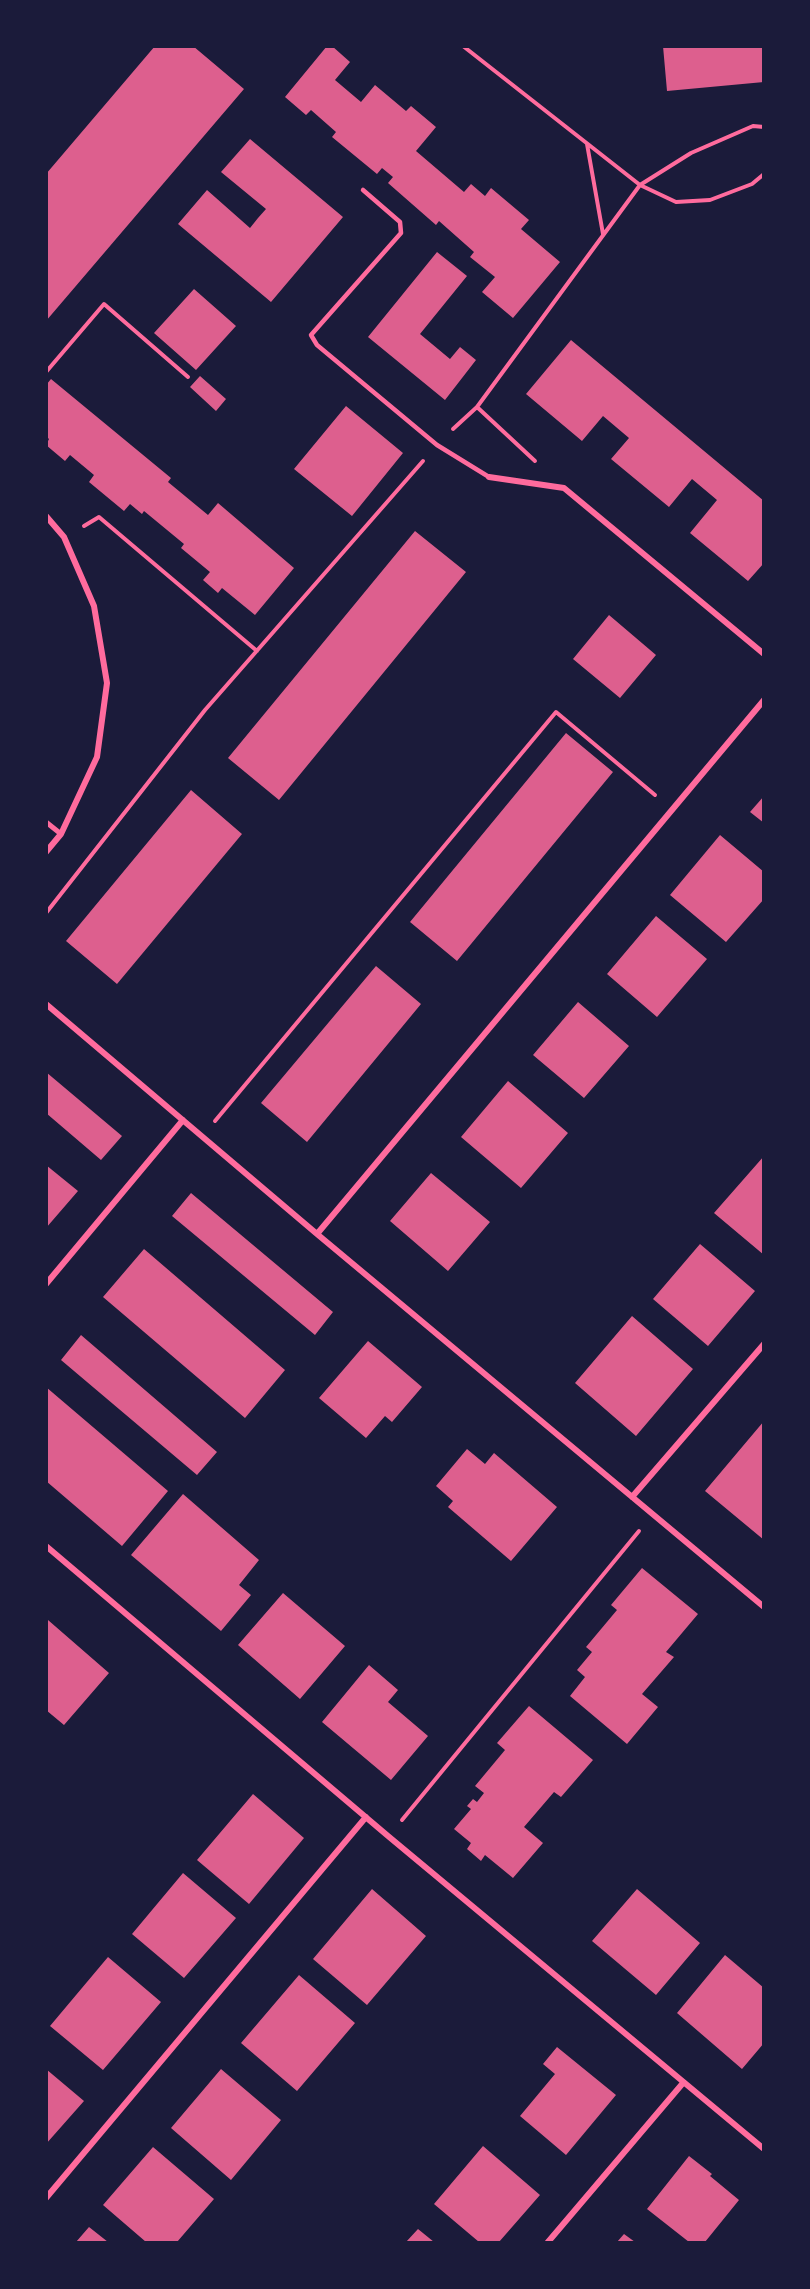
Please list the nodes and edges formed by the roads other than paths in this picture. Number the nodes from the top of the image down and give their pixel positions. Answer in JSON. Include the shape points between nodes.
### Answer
{"nodes":[{"id":1,"x":363,"y":190,"type":"dead end"},
{"id":2,"x":489,"y":477,"type":"joint"},
{"id":3,"x":46,"y":516,"type":"edge"},
{"id":4,"x":764,"y":654,"type":"edge"},
{"id":5,"x":764,"y":700,"type":"edge"},
{"id":6,"x":46,"y":822,"type":"edge"},
{"id":7,"x":61,"y":834,"type":"junction"},
{"id":8,"x":46,"y":852,"type":"edge"},
{"id":9,"x":46,"y":1004,"type":"edge"},
{"id":10,"x":183,"y":1120,"type":"junction"},
{"id":11,"x":316,"y":1234,"type":"junction"},
{"id":12,"x":46,"y":1284,"type":"edge"},
{"id":13,"x":764,"y":1344,"type":"edge"},
{"id":14,"x":633,"y":1497,"type":"junction"},
{"id":15,"x":48,"y":1550,"type":"edge"},
{"id":16,"x":764,"y":1607,"type":"edge"},
{"id":17,"x":366,"y":1817,"type":"junction"},
{"id":18,"x":683,"y":2083,"type":"junction"},
{"id":19,"x":764,"y":2149,"type":"edge"},
{"id":20,"x":46,"y":2198,"type":"edge"},
{"id":21,"x":548,"y":2242,"type":"edge"}],
"edges":[{"from":1,"to":2,"type":"lane","via":[[400,222],[401,233],[311,335],[317,345],[437,445]]},
{"from":2,"to":4,"type":"street","via":[[564,488]]},
{"from":3,"to":7,"type":"street","via":[[64,537],[94,606],[107,683],[97,757]]},
{"from":5,"to":11,"type":"street"},
{"from":6,"to":7,"type":"street"},
{"from":7,"to":8,"type":"street"},
{"from":9,"to":10,"type":"street"},
{"from":10,"to":11,"type":"street"},
{"from":10,"to":12,"type":"street"},
{"from":11,"to":14,"type":"street"},
{"from":13,"to":14,"type":"street"},
{"from":14,"to":16,"type":"street"},
{"from":15,"to":17,"type":"street"},
{"from":17,"to":18,"type":"street"},
{"from":17,"to":20,"type":"street"},
{"from":18,"to":19,"type":"street"},
{"from":18,"to":21,"type":"street"}]}
